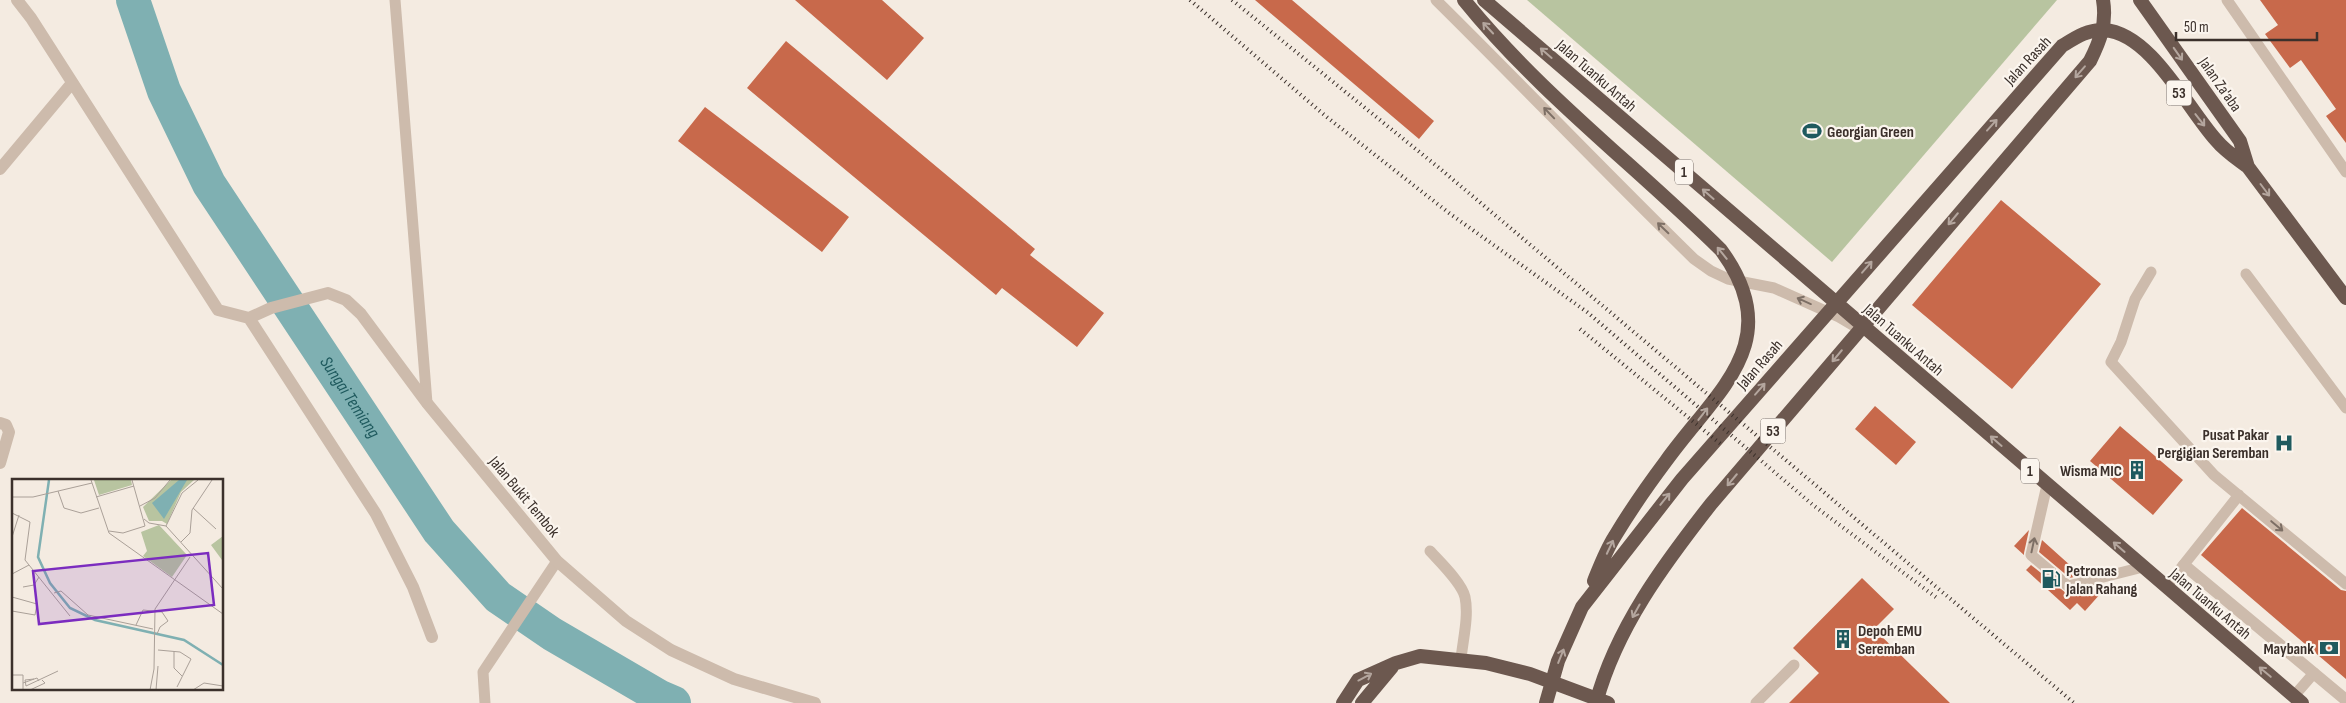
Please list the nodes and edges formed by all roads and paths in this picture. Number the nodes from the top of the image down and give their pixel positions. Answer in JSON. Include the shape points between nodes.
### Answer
{"nodes":[{"id":1,"x":16,"y":0,"type":"edge"},
{"id":2,"x":396,"y":0,"type":"edge"},
{"id":3,"x":1436,"y":0,"type":"edge"},
{"id":4,"x":1464,"y":0,"type":"edge"},
{"id":5,"x":2104,"y":0,"type":"edge"},
{"id":6,"x":2140,"y":0,"type":"edge"},
{"id":7,"x":2227,"y":0,"type":"edge"},
{"id":8,"x":1489,"y":2,"type":"edge"},
{"id":9,"x":2103,"y":30,"type":"junction"},
{"id":10,"x":72,"y":83,"type":"junction"},
{"id":11,"x":2248,"y":167,"type":"junction"},
{"id":12,"x":0,"y":169,"type":"edge"},
{"id":13,"x":2346,"y":172,"type":"edge"},
{"id":14,"x":2151,"y":272,"type":"dead end"},
{"id":15,"x":2246,"y":274,"type":"dead end"},
{"id":16,"x":2346,"y":298,"type":"edge"},
{"id":17,"x":249,"y":318,"type":"junction"},
{"id":18,"x":1878,"y":340,"type":"junction"},
{"id":19,"x":427,"y":403,"type":"junction"},
{"id":20,"x":2346,"y":408,"type":"edge"},
{"id":21,"x":0,"y":423,"type":"edge"},
{"id":22,"x":0,"y":463,"type":"edge"},
{"id":23,"x":2047,"y":485,"type":"junction"},
{"id":24,"x":2239,"y":495,"type":"junction"},
{"id":25,"x":1430,"y":551,"type":"dead end"},
{"id":26,"x":557,"y":561,"type":"junction"},
{"id":27,"x":2184,"y":565,"type":"junction"},
{"id":28,"x":2143,"y":568,"type":"junction"},
{"id":29,"x":2346,"y":584,"type":"edge"},
{"id":30,"x":2166,"y":587,"type":"junction"},
{"id":31,"x":1582,"y":607,"type":"junction"},
{"id":32,"x":432,"y":637,"type":"dead end"},
{"id":33,"x":1461,"y":659,"type":"junction"},
{"id":34,"x":1396,"y":663,"type":"junction"},
{"id":35,"x":1794,"y":665,"type":"dead end"},
{"id":36,"x":2314,"y":673,"type":"junction"},
{"id":37,"x":2298,"y":700,"type":"edge"},
{"id":38,"x":2346,"y":700,"type":"edge"},
{"id":39,"x":484,"y":703,"type":"edge"},
{"id":40,"x":815,"y":703,"type":"edge"},
{"id":41,"x":1343,"y":703,"type":"edge"},
{"id":42,"x":1362,"y":703,"type":"edge"},
{"id":43,"x":1546,"y":703,"type":"edge"},
{"id":44,"x":1596,"y":703,"type":"edge"},
{"id":45,"x":1608,"y":703,"type":"edge"},
{"id":46,"x":1756,"y":703,"type":"edge"}],
"edges":[{"from":1,"to":10,"type":"street"},
{"from":2,"to":19,"type":"lane"},
{"from":18,"to":3,"type":"lane","one_way":true,"via":[[1839,317],[1774,288],[1728,279],[1694,259]]},
{"from":31,"to":4,"type":"highway","one_way":true,"via":[[1614,538],[1741,360],[1748,314],[1744,292],[1721,250],[1548,92]]},
{"from":5,"to":9,"type":"highway","number":"53"},
{"from":6,"to":11,"type":"highway","name":"Jalan Za'aba","one_way":true,"via":[[2240,141]]},
{"from":7,"to":13,"type":"lane"},
{"from":18,"to":8,"type":"highway","name":"Jalan Tuanku Antah","number":"1","one_way":true},
{"from":9,"to":11,"type":"highway","name":"Jalan Za'aba","number":"53","one_way":true,"via":[[2126,37],[2150,55],[2215,139]]},
{"from":31,"to":9,"type":"highway","name":"Jalan Rasah","number":"53","one_way":true,"via":[[1682,479],[2062,46],[2082,33]]},
{"from":9,"to":44,"type":"highway","number":"53","one_way":true,"via":[[2090,61],[1711,504],[1665,563],[1617,649]]},
{"from":10,"to":12,"type":"street"},
{"from":10,"to":17,"type":"street","via":[[218,310]]},
{"from":11,"to":16,"type":"highway","name":"Jalan Za'aba","one_way":true},
{"from":14,"to":24,"type":"lane","via":[[2135,299],[2111,362],[2214,475]]},
{"from":15,"to":20,"type":"lane"},
{"from":17,"to":19,"type":"street","name":"Jalan Bukit Tembok","via":[[304,298],[328,294],[346,300],[361,314]]},
{"from":17,"to":32,"type":"street","via":[[376,514],[413,587]]},
{"from":23,"to":18,"type":"highway","name":"Jalan Tuanku Antah","number":"1","one_way":true},
{"from":19,"to":26,"type":"street","name":"Jalan Bukit Tembok"},
{"from":21,"to":22,"type":"street","via":[[6,425],[9,432]]},
{"from":28,"to":23,"type":"highway","name":"Jalan Tuanku Antah","number":"1","one_way":true},
{"from":28,"to":23,"type":"lane","one_way":true,"via":[[2068,586],[2031,555]]},
{"from":24,"to":27,"type":"lane"},
{"from":24,"to":29,"type":"lane","one_way":true},
{"from":25,"to":33,"type":"lane","via":[[1465,596],[1466,622]]},
{"from":26,"to":39,"type":"lane","via":[[483,672]]},
{"from":26,"to":40,"type":"street","name":"Jalan Bukit Tembok","via":[[626,621],[671,650],[734,679]]},
{"from":27,"to":30,"type":"lane"},
{"from":27,"to":36,"type":"street"},
{"from":28,"to":30,"type":"highway","name":"Jalan Tuanku Antah","number":"1"},
{"from":37,"to":30,"type":"highway","name":"Jalan Tuanku Antah","number":"1","one_way":true},
{"from":43,"to":31,"type":"highway","name":"Jalan Rasah","number":"53","one_way":true,"via":[[1558,661]]},
{"from":33,"to":34,"type":"highway","via":[[1420,656]]},
{"from":33,"to":45,"type":"highway","via":[[1530,674]]},
{"from":41,"to":34,"type":"highway","one_way":true,"via":[[1358,680]]},
{"from":34,"to":42,"type":"highway"},
{"from":35,"to":46,"type":"lane"},
{"from":36,"to":37,"type":"lane"},
{"from":36,"to":38,"type":"street"}]}
